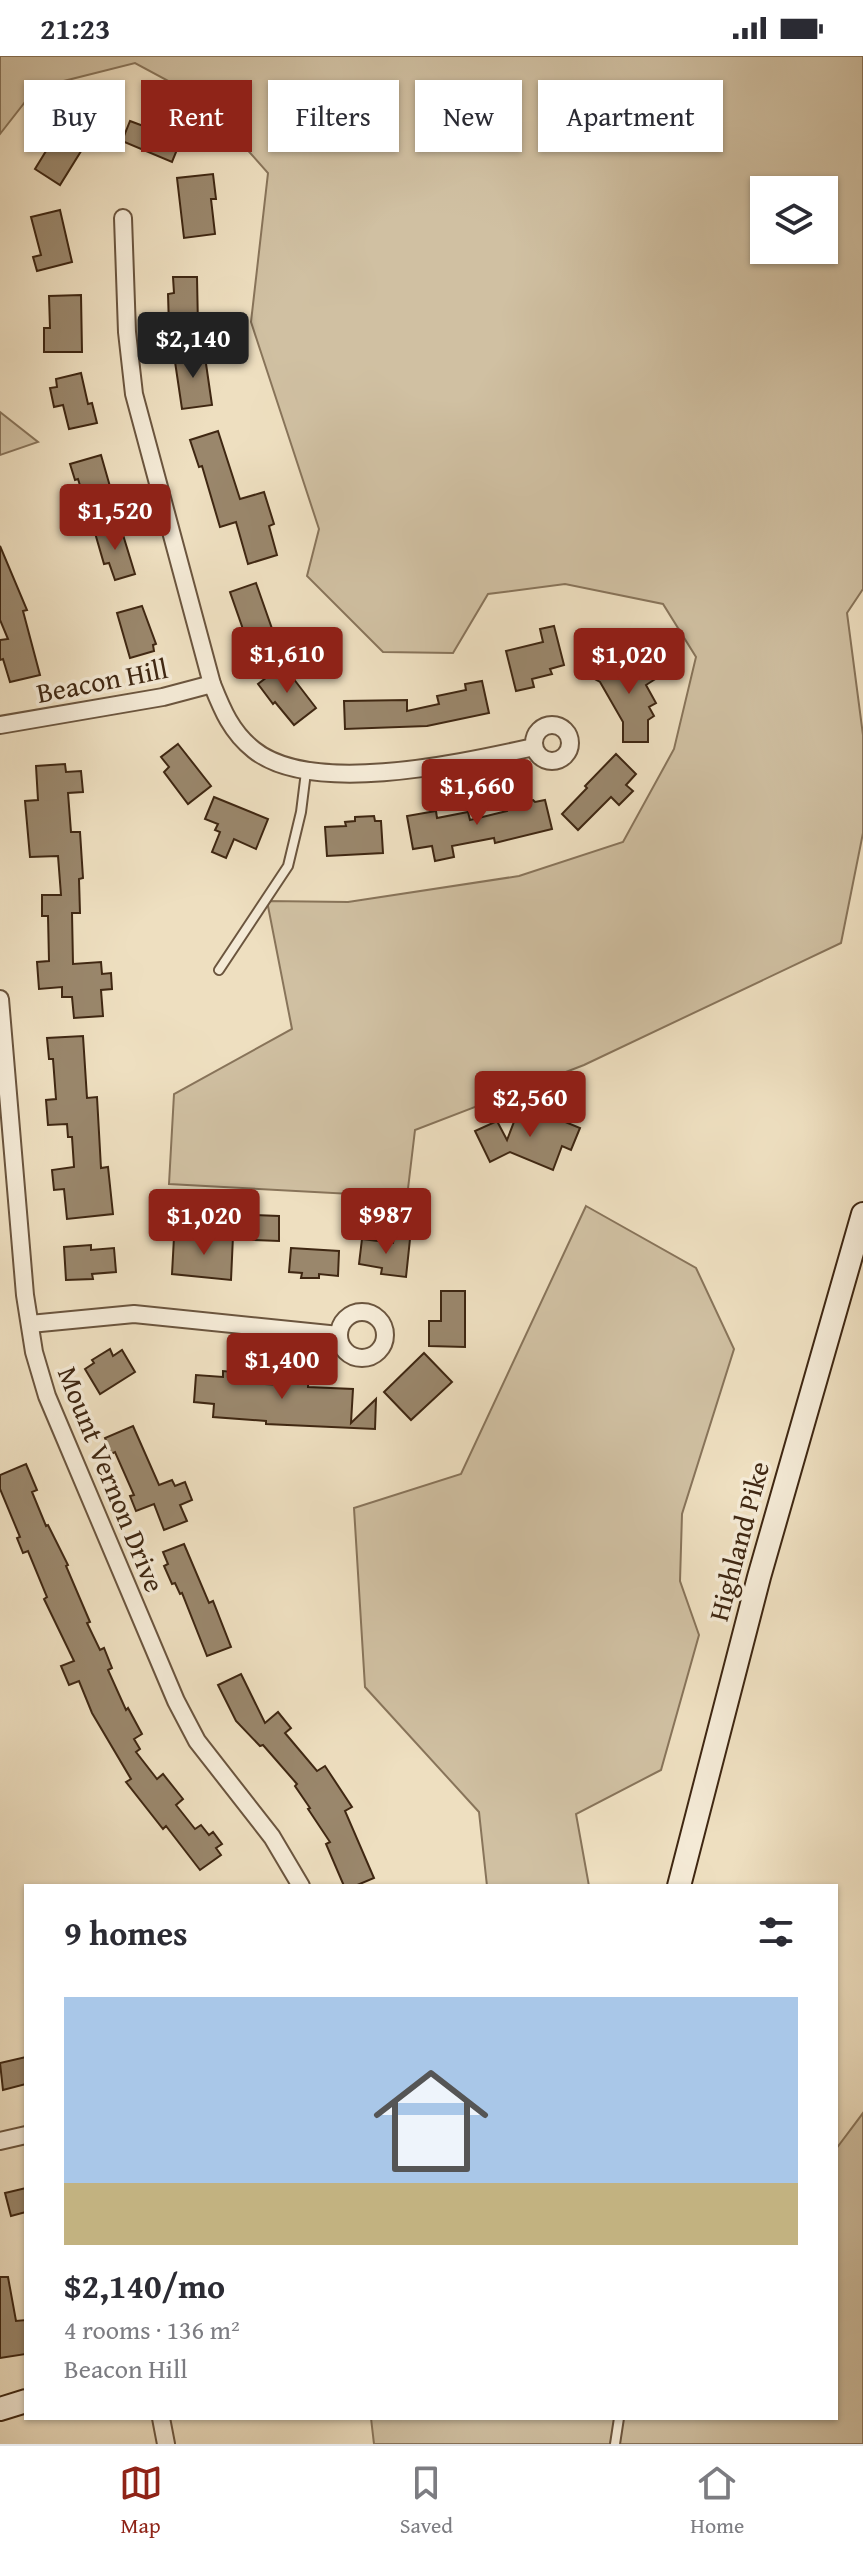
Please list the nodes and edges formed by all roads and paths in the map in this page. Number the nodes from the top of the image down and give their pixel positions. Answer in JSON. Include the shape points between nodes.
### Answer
{"nodes":[{"id":1,"x":123,"y":218,"type":"dead end"},
{"id":2,"x":212,"y":684,"type":"junction"},
{"id":3,"x":0,"y":725,"type":"edge"},
{"id":4,"x":534,"y":747,"type":"dead end"},
{"id":5,"x":306,"y":772,"type":"junction"},
{"id":6,"x":219,"y":970,"type":"dead end"},
{"id":7,"x":0,"y":999,"type":"edge"},
{"id":8,"x":863,"y":1214,"type":"edge"},
{"id":9,"x":30,"y":1324,"type":"junction"},
{"id":10,"x":339,"y":1335,"type":"dead end"},
{"id":11,"x":300,"y":1884,"type":"edge"},
{"id":12,"x":680,"y":1884,"type":"edge"},
{"id":13,"x":24,"y":2135,"type":"edge"},
{"id":14,"x":0,"y":2141,"type":"edge"},
{"id":15,"x":24,"y":2402,"type":"edge"},
{"id":16,"x":0,"y":2409,"type":"edge"},
{"id":17,"x":161,"y":2420,"type":"edge"},
{"id":18,"x":619,"y":2420,"type":"edge"},
{"id":19,"x":166,"y":2444,"type":"edge"},
{"id":20,"x":615,"y":2444,"type":"edge"}],
"edges":[{"from":1,"to":2,"type":"street","name":"Beacon Hill","via":[[134,394]]},
{"from":2,"to":3,"type":"street","name":"Beacon Hill"},
{"from":2,"to":5,"type":"street","name":"Beacon Hill","via":[[223,714],[253,749]]},
{"from":4,"to":5,"type":"street","name":"Beacon Hill","via":[[449,765]]},
{"from":5,"to":6,"type":"lane","via":[[288,866]]},
{"from":7,"to":9,"type":"street","name":"Mount Vernon Drive"},
{"from":8,"to":12,"type":"main road","name":"Highland Pike","via":[[759,1577]]},
{"from":9,"to":10,"type":"street","via":[[134,1314]]},
{"from":9,"to":11,"type":"street","name":"Mount Vernon Drive","via":[[47,1396],[176,1701],[197,1741],[272,1837]]},
{"from":13,"to":14,"type":"street"},
{"from":15,"to":16,"type":"main road"},
{"from":17,"to":19,"type":"street"},
{"from":18,"to":20,"type":"lane"}]}
